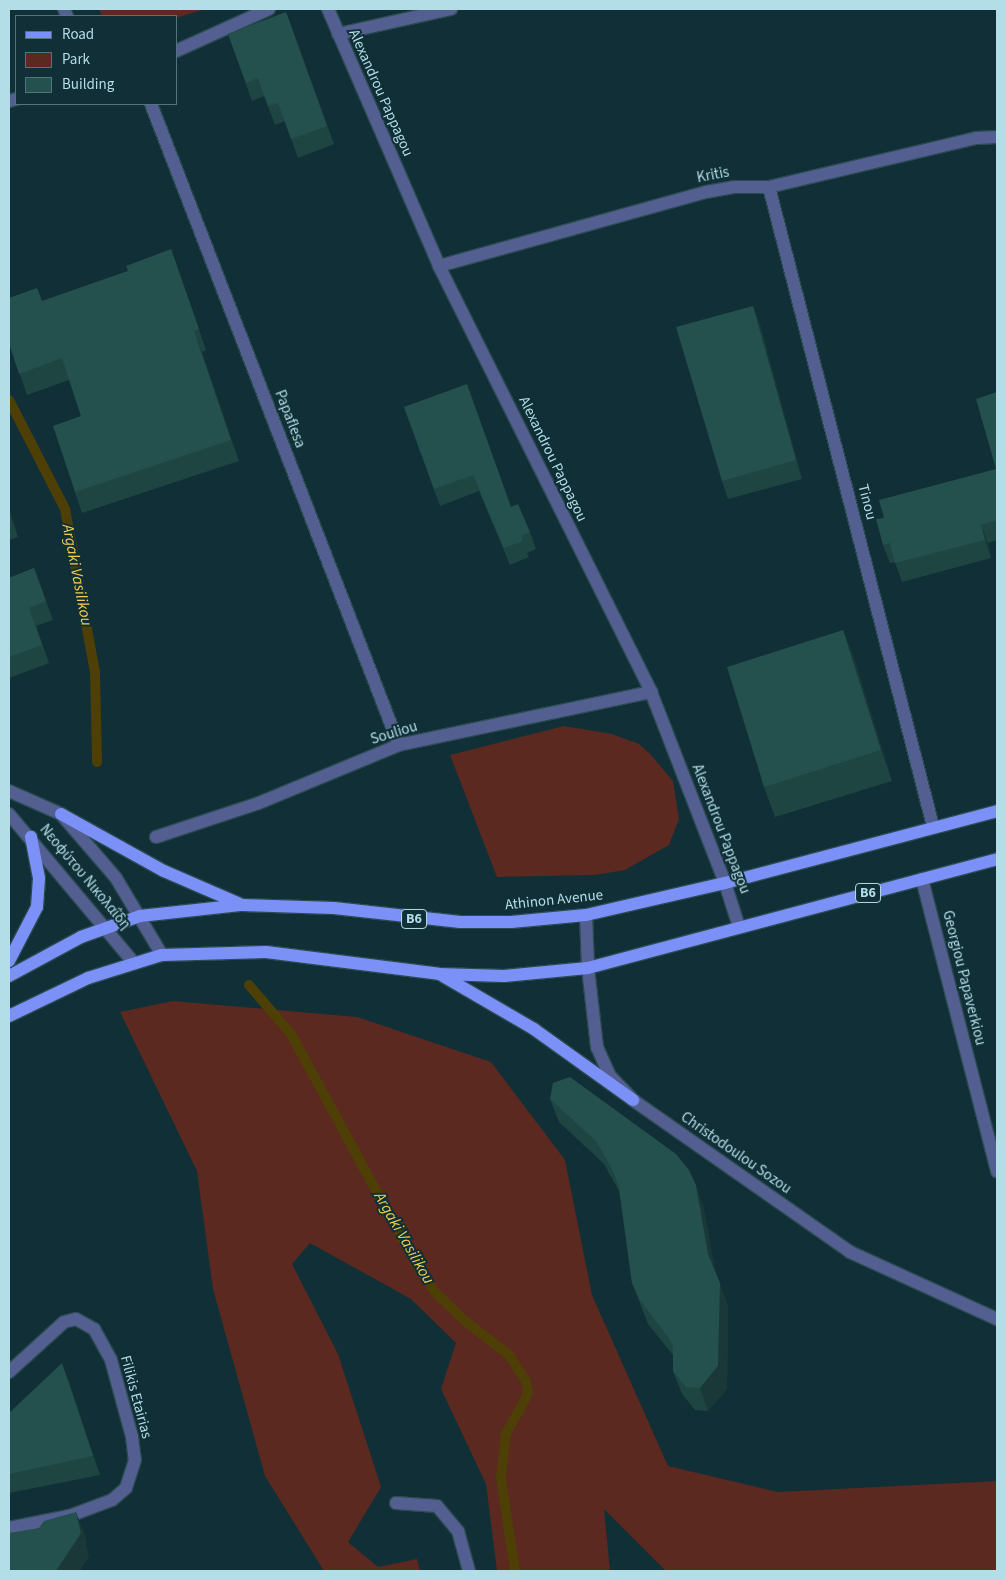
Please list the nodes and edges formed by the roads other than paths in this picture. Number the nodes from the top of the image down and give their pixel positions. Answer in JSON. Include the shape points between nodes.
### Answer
{"nodes":[{"id":1,"x":269,"y":9,"type":"edge"},
{"id":2,"x":328,"y":9,"type":"edge"},
{"id":3,"x":451,"y":9,"type":"edge"},
{"id":4,"x":338,"y":34,"type":"junction"},
{"id":5,"x":178,"y":50,"type":"edge"},
{"id":6,"x":150,"y":105,"type":"edge"},
{"id":7,"x":997,"y":137,"type":"edge"},
{"id":8,"x":769,"y":187,"type":"junction"},
{"id":9,"x":439,"y":266,"type":"junction"},
{"id":10,"x":651,"y":692,"type":"junction"},
{"id":11,"x":399,"y":745,"type":"junction"},
{"id":12,"x":9,"y":791,"type":"edge"},
{"id":13,"x":997,"y":811,"type":"edge"},
{"id":14,"x":9,"y":814,"type":"edge"},
{"id":15,"x":61,"y":814,"type":"junction"},
{"id":16,"x":933,"y":826,"type":"junction"},
{"id":17,"x":31,"y":837,"type":"junction"},
{"id":18,"x":156,"y":837,"type":"dead end"},
{"id":19,"x":997,"y":859,"type":"edge"},
{"id":20,"x":922,"y":880,"type":"junction"},
{"id":21,"x":725,"y":883,"type":"junction"},
{"id":22,"x":242,"y":905,"type":"junction"},
{"id":23,"x":586,"y":915,"type":"junction"},
{"id":24,"x":140,"y":916,"type":"junction"},
{"id":25,"x":105,"y":927,"type":"junction"},
{"id":26,"x":739,"y":927,"type":"junction"},
{"id":27,"x":162,"y":955,"type":"junction"},
{"id":28,"x":9,"y":961,"type":"edge"},
{"id":29,"x":134,"y":963,"type":"junction"},
{"id":30,"x":588,"y":968,"type":"junction"},
{"id":31,"x":439,"y":974,"type":"junction"},
{"id":32,"x":9,"y":976,"type":"edge"},
{"id":33,"x":9,"y":1016,"type":"edge"},
{"id":34,"x":633,"y":1100,"type":"junction"},
{"id":35,"x":997,"y":1172,"type":"edge"},
{"id":36,"x":997,"y":1319,"type":"edge"},
{"id":37,"x":9,"y":1372,"type":"edge"},
{"id":38,"x":396,"y":1503,"type":"dead end"},
{"id":39,"x":9,"y":1528,"type":"edge"},
{"id":40,"x":469,"y":1571,"type":"edge"}],
"edges":[{"from":1,"to":5,"type":"street"},
{"from":2,"to":4,"type":"street","name":"Alexandrou Pappagou"},
{"from":3,"to":4,"type":"street"},
{"from":4,"to":9,"type":"street","name":"Alexandrou Pappagou"},
{"from":6,"to":11,"type":"street","name":"Papaflesa"},
{"from":7,"to":8,"type":"street","name":"Kritis","via":[[976,138]]},
{"from":8,"to":9,"type":"street","name":"Kritis","via":[[734,187],[706,192]]},
{"from":8,"to":16,"type":"street","name":"Tinou"},
{"from":9,"to":10,"type":"street","name":"Alexandrou Pappagou"},
{"from":10,"to":11,"type":"street","name":"Souliou"},
{"from":10,"to":21,"type":"street","name":"Alexandrou Pappagou"},
{"from":11,"to":18,"type":"street","name":"Souliou","via":[[259,803]]},
{"from":12,"to":15,"type":"street","name":"Νεοφύτου Νικολαΐδη"},
{"from":13,"to":16,"type":"main road","name":"Athinon Avenue","number":"B6"},
{"from":14,"to":17,"type":"street","name":"Νεοφύτου Νικολαΐδη"},
{"from":15,"to":22,"type":"main road","via":[[164,872]]},
{"from":15,"to":24,"type":"street","name":"Νεοφύτου Νικολαΐδη","via":[[103,861]]},
{"from":16,"to":21,"type":"main road","name":"Athinon Avenue","number":"B6"},
{"from":17,"to":25,"type":"street","name":"Νεοφύτου Νικολαΐδη"},
{"from":17,"to":28,"type":"main road","via":[[39,878],[37,907]]},
{"from":19,"to":20,"type":"main road","number":"B6"},
{"from":20,"to":26,"type":"main road","number":"B6"},
{"from":20,"to":35,"type":"street","name":"Georgiou Papaverkiou"},
{"from":21,"to":23,"type":"main road","name":"Athinon Avenue","number":"B6"},
{"from":21,"to":26,"type":"street","name":"Alexandrou Pappagou"},
{"from":22,"to":23,"type":"main road","name":"Athinon Avenue","number":"B6","via":[[334,908],[460,922],[511,922]]},
{"from":22,"to":24,"type":"main road","name":"Athinon Avenue","number":"B6"},
{"from":23,"to":30,"type":"street","name":"Christodoulou Sozou"},
{"from":24,"to":25,"type":"main road","name":"Athinon Avenue","number":"B6"},
{"from":24,"to":27,"type":"street","name":"Νεοφύτου Νικολαΐδη"},
{"from":25,"to":29,"type":"street","name":"Νεοφύτου Νικολαΐδη"},
{"from":25,"to":32,"type":"main road","number":"B6","via":[[50,951]]},
{"from":26,"to":30,"type":"main road","number":"B6"},
{"from":27,"to":29,"type":"main road","number":"B6"},
{"from":27,"to":31,"type":"main road","number":"B6","via":[[266,952]]},
{"from":29,"to":33,"type":"main road","number":"B6","via":[[68,986]]},
{"from":30,"to":31,"type":"main road","number":"B6","via":[[504,976]]},
{"from":30,"to":34,"type":"street","name":"Christodoulou Sozou","via":[[597,1047],[610,1076]]},
{"from":31,"to":34,"type":"main road","via":[[534,1029]]},
{"from":34,"to":36,"type":"street","name":"Christodoulou Sozou","via":[[850,1252]]},
{"from":37,"to":39,"type":"street","name":"Filikis Etairias","via":[[64,1322],[76,1319],[94,1329],[111,1360],[132,1436],[134,1460],[126,1488],[112,1500],[69,1516]]},
{"from":38,"to":40,"type":"street","via":[[437,1506],[458,1531]]}]}
